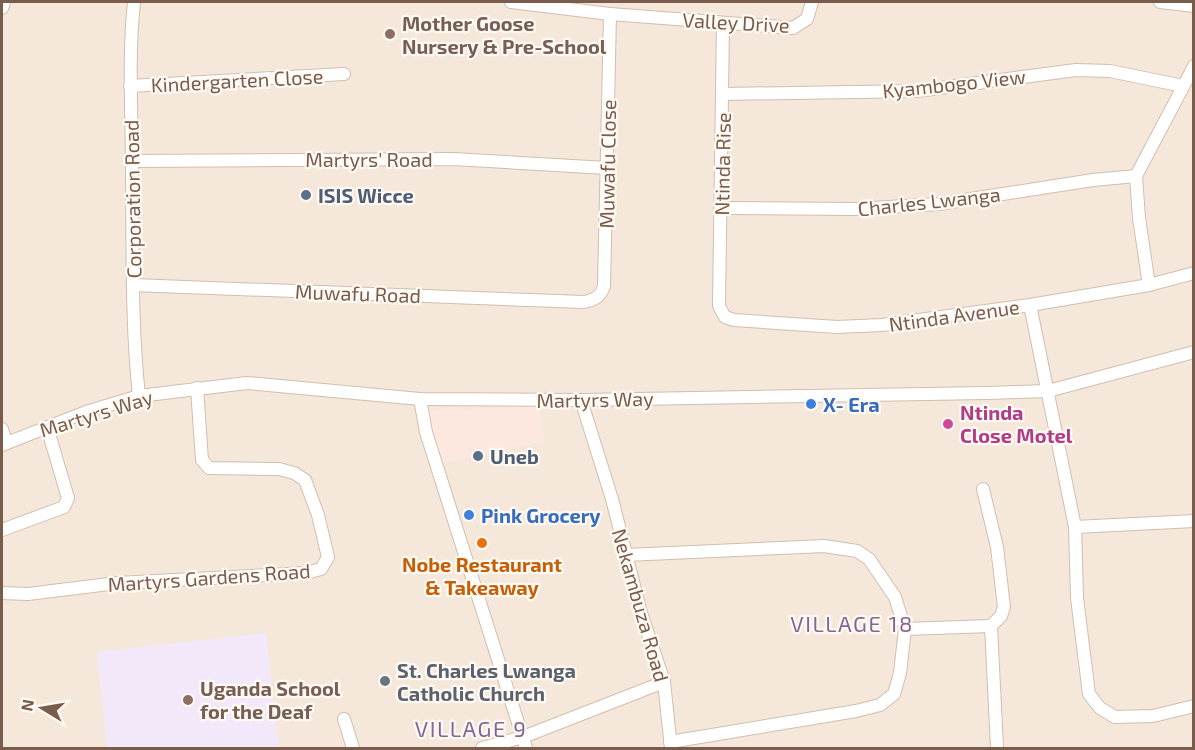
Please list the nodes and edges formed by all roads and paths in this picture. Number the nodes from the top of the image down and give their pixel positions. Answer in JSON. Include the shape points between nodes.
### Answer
{"nodes":[{"id":1,"x":4,"y":2,"type":"edge"},
{"id":2,"x":134,"y":2,"type":"edge"},
{"id":3,"x":511,"y":2,"type":"edge"},
{"id":4,"x":812,"y":2,"type":"edge"},
{"id":5,"x":1160,"y":2,"type":"edge"},
{"id":6,"x":1194,"y":6,"type":"edge"},
{"id":7,"x":2,"y":8,"type":"edge"},
{"id":8,"x":610,"y":14,"type":"junction"},
{"id":9,"x":723,"y":23,"type":"junction"},
{"id":10,"x":1194,"y":66,"type":"edge"},
{"id":11,"x":344,"y":74,"type":"dead end"},
{"id":12,"x":130,"y":86,"type":"junction"},
{"id":13,"x":1183,"y":86,"type":"junction"},
{"id":14,"x":723,"y":94,"type":"junction"},
{"id":15,"x":132,"y":161,"type":"junction"},
{"id":16,"x":607,"y":168,"type":"junction"},
{"id":17,"x":1136,"y":176,"type":"junction"},
{"id":18,"x":721,"y":208,"type":"junction"},
{"id":19,"x":1194,"y":273,"type":"edge"},
{"id":20,"x":133,"y":285,"type":"junction"},
{"id":21,"x":1149,"y":285,"type":"junction"},
{"id":22,"x":584,"y":302,"type":"joint"},
{"id":23,"x":1030,"y":305,"type":"junction"},
{"id":24,"x":719,"y":306,"type":"joint"},
{"id":25,"x":1194,"y":352,"type":"edge"},
{"id":26,"x":197,"y":388,"type":"junction"},
{"id":27,"x":1048,"y":391,"type":"junction"},
{"id":28,"x":139,"y":396,"type":"junction"},
{"id":29,"x":420,"y":399,"type":"junction"},
{"id":30,"x":581,"y":400,"type":"junction"},
{"id":31,"x":48,"y":427,"type":"junction"},
{"id":32,"x":2,"y":429,"type":"edge"},
{"id":33,"x":4,"y":444,"type":"edge"},
{"id":34,"x":983,"y":489,"type":"dead end"},
{"id":35,"x":1194,"y":521,"type":"edge"},
{"id":36,"x":1075,"y":526,"type":"junction"},
{"id":37,"x":2,"y":530,"type":"edge"},
{"id":38,"x":626,"y":555,"type":"junction"},
{"id":39,"x":2,"y":593,"type":"edge"},
{"id":40,"x":991,"y":626,"type":"junction"},
{"id":41,"x":905,"y":629,"type":"junction"},
{"id":42,"x":664,"y":682,"type":"junction"},
{"id":43,"x":1194,"y":705,"type":"edge"},
{"id":44,"x":344,"y":718,"type":"dead end"},
{"id":45,"x":525,"y":743,"type":"edge"},
{"id":46,"x":670,"y":745,"type":"edge"},
{"id":47,"x":353,"y":748,"type":"edge"},
{"id":48,"x":482,"y":748,"type":"edge"},
{"id":49,"x":997,"y":748,"type":"edge"}],
"edges":[{"from":1,"to":7,"type":"street"},
{"from":2,"to":12,"type":"street","name":"Corporation Road"},
{"from":3,"to":8,"type":"street","name":"Valley Drive"},
{"from":4,"to":9,"type":"street","name":"Valley Drive","via":[[807,19],[793,28]]},
{"from":5,"to":6,"type":"street"},
{"from":8,"to":9,"type":"street","name":"Valley Drive"},
{"from":8,"to":16,"type":"street","name":"Muwafu Close"},
{"from":9,"to":14,"type":"street","name":"Ntinda Rise"},
{"from":10,"to":13,"type":"street"},
{"from":11,"to":12,"type":"street","name":"Kindergarten Close"},
{"from":12,"to":15,"type":"street","name":"Corporation Road"},
{"from":13,"to":14,"type":"street","name":"Kyambogo View","via":[[1084,69],[917,91]]},
{"from":13,"to":17,"type":"street"},
{"from":14,"to":18,"type":"street","name":"Ntinda Rise"},
{"from":15,"to":16,"type":"street","name":"Martyrs' Road","via":[[454,159]]},
{"from":15,"to":20,"type":"street","name":"Corporation Road"},
{"from":16,"to":22,"type":"street","name":"Muwafu Close","via":[[604,286],[594,300]]},
{"from":17,"to":18,"type":"street","name":"Charles Lwanga","via":[[930,205]]},
{"from":17,"to":21,"type":"street"},
{"from":18,"to":24,"type":"street","name":"Ntinda Rise"},
{"from":19,"to":21,"type":"street","name":"Ntinda Avenue"},
{"from":20,"to":22,"type":"street","name":"Muwafu Road"},
{"from":20,"to":28,"type":"street","name":"Corporation Road"},
{"from":21,"to":23,"type":"street","name":"Ntinda Avenue"},
{"from":23,"to":24,"type":"street","name":"Ntinda Avenue","via":[[882,325],[837,327],[734,320],[724,317]]},
{"from":23,"to":27,"type":"street"},
{"from":25,"to":27,"type":"street","name":"Martyrs Way"},
{"from":26,"to":28,"type":"street","name":"Martyrs Way"},
{"from":26,"to":29,"type":"street","name":"Martyrs Way","via":[[247,383]]},
{"from":26,"to":39,"type":"street","name":"Martyrs Gardens Road","via":[[202,460],[209,468],[279,469],[305,480],[328,557],[325,564],[306,573]]},
{"from":27,"to":30,"type":"street","name":"Martyrs Way"},
{"from":27,"to":36,"type":"street"},
{"from":28,"to":31,"type":"street","name":"Martyrs Way"},
{"from":29,"to":30,"type":"street","name":"Martyrs Way"},
{"from":29,"to":45,"type":"street","via":[[426,432]]},
{"from":30,"to":38,"type":"street","name":"Nekambuza Road"},
{"from":31,"to":33,"type":"street","name":"Martyrs Way"},
{"from":31,"to":37,"type":"street","via":[[67,504]]},
{"from":32,"to":33,"type":"street"},
{"from":34,"to":40,"type":"street","via":[[997,547],[1004,607]]},
{"from":35,"to":36,"type":"street"},
{"from":36,"to":43,"type":"street","via":[[1077,598],[1089,694],[1100,708],[1115,717],[1153,716]]},
{"from":38,"to":41,"type":"street","via":[[824,546],[857,551],[868,559],[895,597]]},
{"from":38,"to":42,"type":"street","name":"Nekambuza Road"},
{"from":40,"to":41,"type":"street"},
{"from":40,"to":49,"type":"street"},
{"from":41,"to":46,"type":"street","via":[[894,694],[880,705]]},
{"from":42,"to":45,"type":"street"},
{"from":42,"to":46,"type":"street","name":"Nekambuza Road"},
{"from":44,"to":47,"type":"street"},
{"from":45,"to":48,"type":"street"}]}
